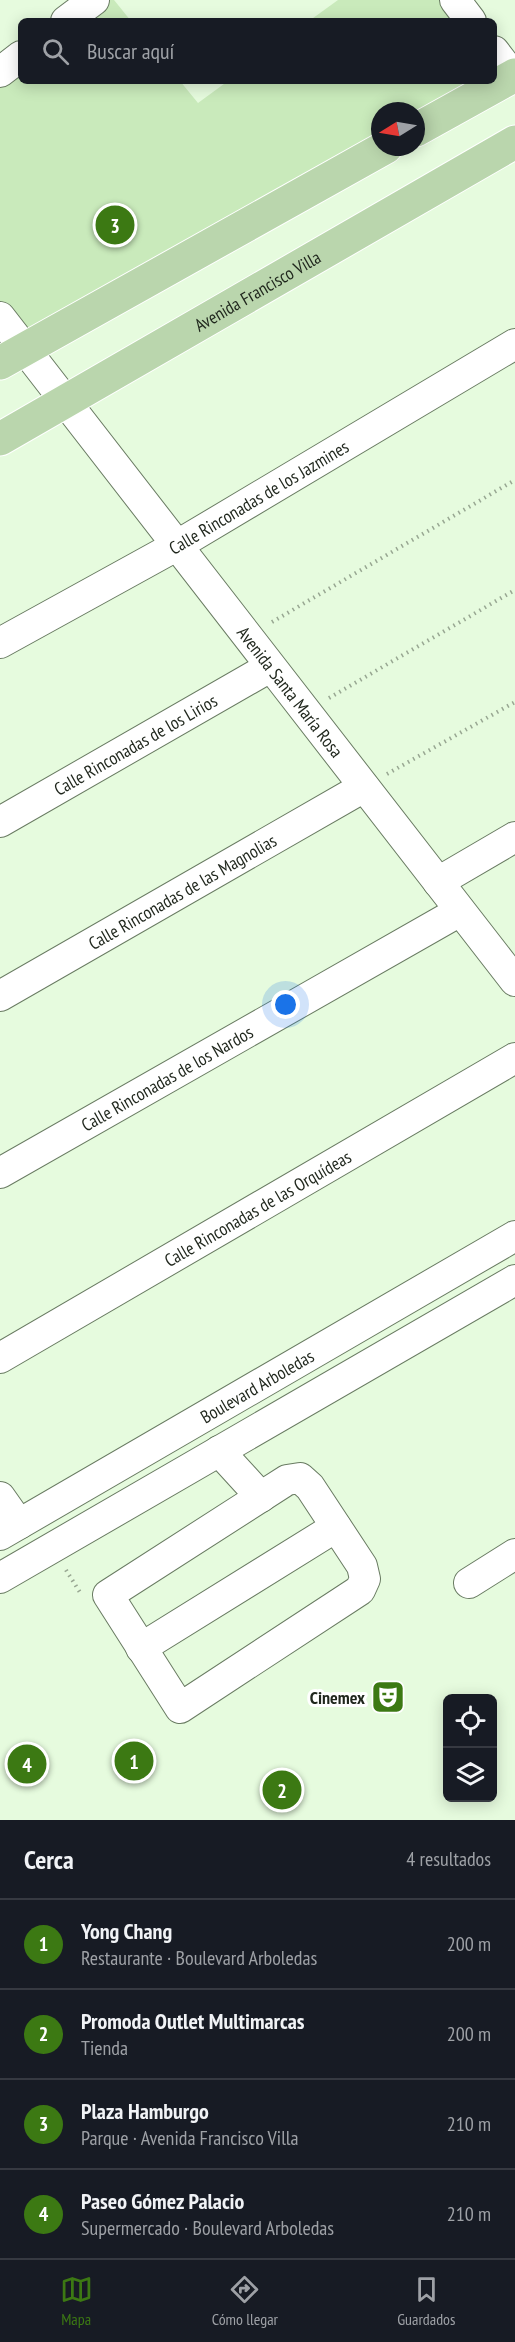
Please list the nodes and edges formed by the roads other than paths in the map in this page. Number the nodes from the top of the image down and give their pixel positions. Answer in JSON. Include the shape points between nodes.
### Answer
{"nodes":[{"id":1,"x":94,"y":0,"type":"edge"},
{"id":2,"x":455,"y":0,"type":"edge"},
{"id":3,"x":70,"y":18,"type":"edge"},
{"id":4,"x":469,"y":18,"type":"edge"},
{"id":5,"x":18,"y":58,"type":"edge"},
{"id":6,"x":0,"y":72,"type":"edge"},
{"id":7,"x":482,"y":84,"type":"edge"},
{"id":8,"x":425,"y":124,"type":"edge"},
{"id":9,"x":515,"y":142,"type":"edge"},
{"id":10,"x":371,"y":155,"type":"edge"},
{"id":11,"x":0,"y":318,"type":"edge"},
{"id":12,"x":515,"y":344,"type":"edge"},
{"id":13,"x":12,"y":357,"type":"edge"},
{"id":14,"x":64,"y":402,"type":"junction"},
{"id":15,"x":0,"y":440,"type":"edge"},
{"id":16,"x":176,"y":546,"type":"junction"},
{"id":17,"x":0,"y":643,"type":"edge"},
{"id":18,"x":270,"y":667,"type":"junction"},
{"id":19,"x":364,"y":787,"type":"junction"},
{"id":20,"x":0,"y":822,"type":"edge"},
{"id":21,"x":515,"y":837,"type":"edge"},
{"id":22,"x":438,"y":882,"type":"junction"},
{"id":23,"x":460,"y":911,"type":"junction"},
{"id":24,"x":515,"y":981,"type":"edge"},
{"id":25,"x":0,"y":996,"type":"edge"},
{"id":26,"x":515,"y":1058,"type":"edge"},
{"id":27,"x":0,"y":1173,"type":"edge"},
{"id":28,"x":515,"y":1236,"type":"edge"},
{"id":29,"x":515,"y":1280,"type":"edge"},
{"id":30,"x":0,"y":1358,"type":"edge"},
{"id":31,"x":229,"y":1446,"type":"junction"},
{"id":32,"x":268,"y":1492,"type":"junction"},
{"id":33,"x":0,"y":1497,"type":"edge"},
{"id":34,"x":336,"y":1527,"type":"junction"},
{"id":35,"x":10,"y":1529,"type":"edge"},
{"id":36,"x":515,"y":1554,"type":"edge"},
{"id":37,"x":0,"y":1578,"type":"edge"},
{"id":38,"x":470,"y":1583,"type":"dead end"},
{"id":39,"x":141,"y":1648,"type":"junction"}],
"edges":[{"from":1,"to":3,"type":"street"},
{"from":2,"to":4,"type":"street"},
{"from":5,"to":6,"type":"street"},
{"from":7,"to":8,"type":"main road"},
{"from":9,"to":14,"type":"main road","name":"Avenida Francisco Villa"},
{"from":10,"to":13,"type":"main road"},
{"from":11,"to":13,"type":"street","name":"Avenida Santa María Rosa"},
{"from":12,"to":16,"type":"street","name":"Calle Rinconadas de los Jazmines"},
{"from":13,"to":14,"type":"street","name":"Avenida Santa María Rosa"},
{"from":14,"to":15,"type":"main road","name":"Avenida Francisco Villa"},
{"from":14,"to":16,"type":"street","name":"Avenida Santa María Rosa"},
{"from":16,"to":17,"type":"street","name":"Calle Rinconadas de los Jazmines"},
{"from":16,"to":18,"type":"street","name":"Avenida Santa María Rosa"},
{"from":18,"to":19,"type":"street","name":"Avenida Santa María Rosa"},
{"from":18,"to":20,"type":"street","name":"Calle Rinconadas de los Lirios"},
{"from":19,"to":22,"type":"street","name":"Avenida Santa María Rosa"},
{"from":19,"to":25,"type":"street","name":"Calle Rinconadas de las Magnolias"},
{"from":21,"to":22,"type":"street"},
{"from":22,"to":23,"type":"street","name":"Avenida Santa María Rosa"},
{"from":23,"to":24,"type":"street","name":"Avenida Santa María Rosa"},
{"from":23,"to":27,"type":"street","name":"Calle Rinconadas de los Nardos"},
{"from":26,"to":30,"type":"street","name":"Calle Rinconadas de las Orquídeas"},
{"from":28,"to":35,"type":"street","name":"Boulevard Arboledas"},
{"from":29,"to":31,"type":"street","name":"Boulevard Arboledas"},
{"from":31,"to":32,"type":"street"},
{"from":31,"to":37,"type":"street","name":"Boulevard Arboledas"},
{"from":32,"to":34,"type":"street","via":[[286,1480],[300,1478]]},
{"from":32,"to":39,"type":"street","via":[[108,1595]]},
{"from":33,"to":35,"type":"street"},
{"from":34,"to":39,"type":"street"},
{"from":34,"to":39,"type":"street","via":[[362,1566],[365,1579],[360,1590],[180,1708]]},
{"from":36,"to":38,"type":"street"}]}
